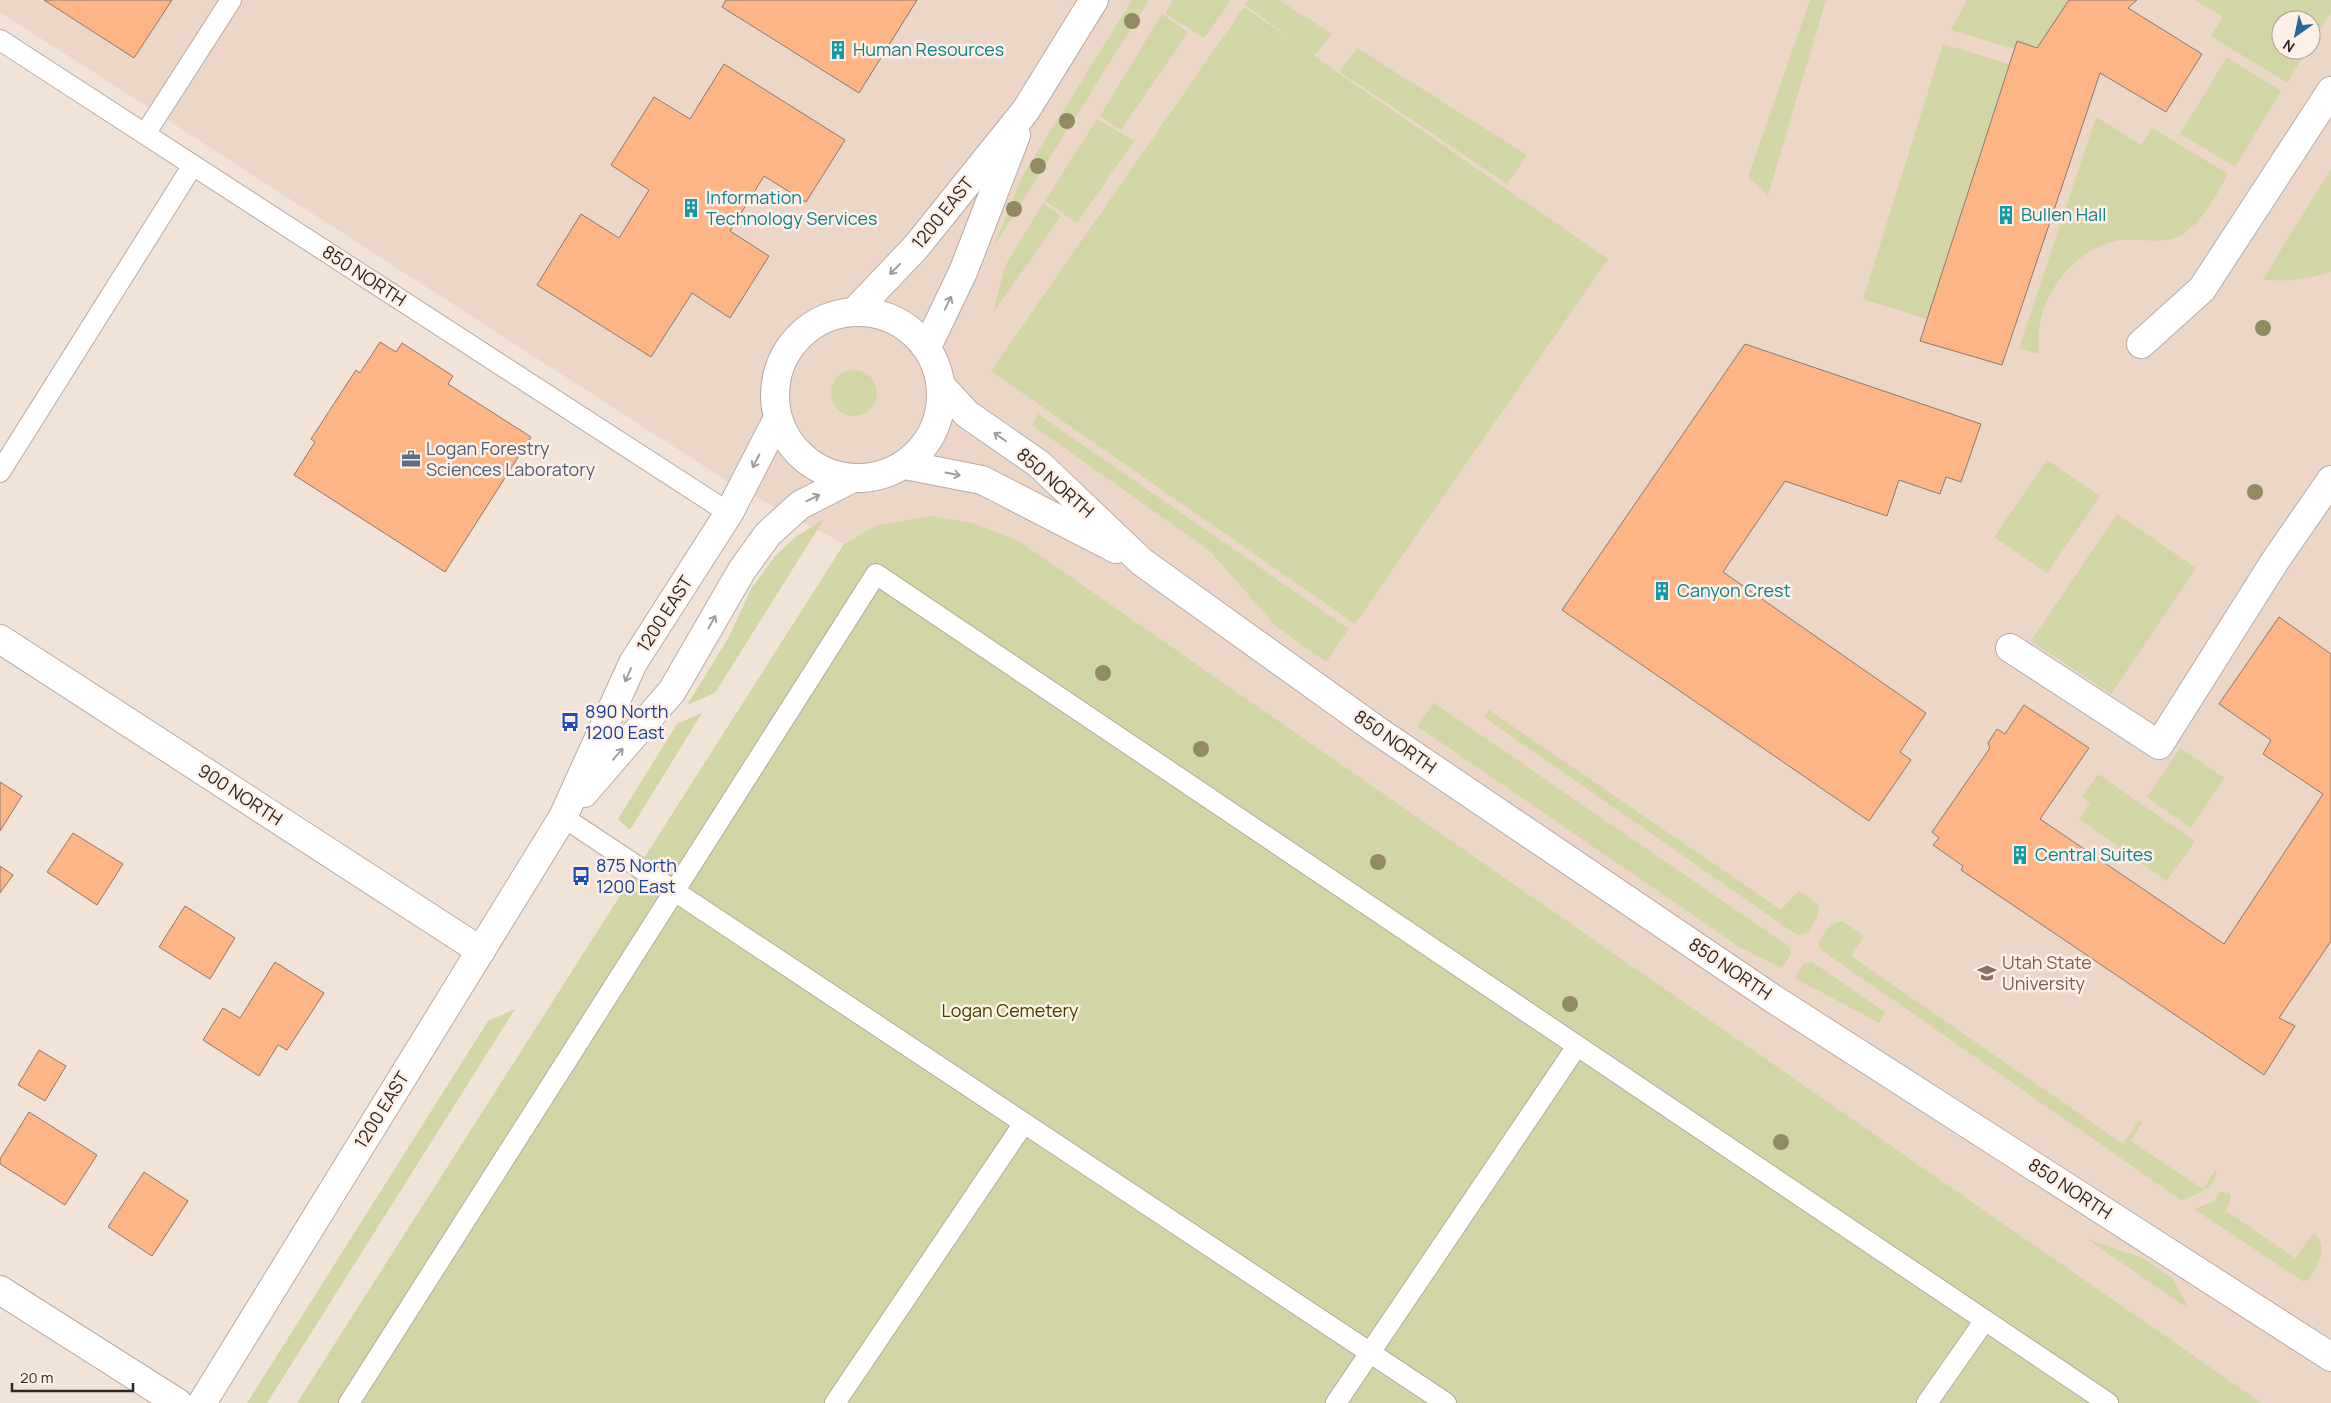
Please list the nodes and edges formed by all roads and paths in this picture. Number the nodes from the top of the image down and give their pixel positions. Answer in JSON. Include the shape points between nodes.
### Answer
{"nodes":[{"id":1,"x":231,"y":0,"type":"edge"},
{"id":2,"x":1094,"y":0,"type":"edge"},
{"id":3,"x":0,"y":40,"type":"edge"},
{"id":4,"x":2331,"y":91,"type":"edge"},
{"id":5,"x":1026,"y":110,"type":"junction"},
{"id":6,"x":145,"y":134,"type":"junction"},
{"id":7,"x":193,"y":165,"type":"junction"},
{"id":8,"x":856,"y":311,"type":"junction"},
{"id":9,"x":2141,"y":344,"type":"dead end"},
{"id":10,"x":927,"y":347,"type":"junction"},
{"id":11,"x":943,"y":388,"type":"junction"},
{"id":12,"x":778,"y":418,"type":"junction"},
{"id":13,"x":905,"y":465,"type":"junction"},
{"id":14,"x":0,"y":472,"type":"edge"},
{"id":15,"x":853,"y":478,"type":"junction"},
{"id":16,"x":2331,"y":480,"type":"edge"},
{"id":17,"x":729,"y":513,"type":"junction"},
{"id":18,"x":1142,"y":562,"type":"junction"},
{"id":19,"x":0,"y":639,"type":"edge"},
{"id":20,"x":2010,"y":648,"type":"dead end"},
{"id":21,"x":563,"y":817,"type":"junction"},
{"id":22,"x":674,"y":890,"type":"junction"},
{"id":23,"x":481,"y":951,"type":"junction"},
{"id":24,"x":1577,"y":1046,"type":"junction"},
{"id":25,"x":1024,"y":1123,"type":"junction"},
{"id":26,"x":0,"y":1290,"type":"edge"},
{"id":27,"x":1985,"y":1320,"type":"junction"},
{"id":28,"x":1370,"y":1353,"type":"junction"},
{"id":29,"x":2331,"y":1357,"type":"edge"},
{"id":30,"x":178,"y":1403,"type":"edge"},
{"id":31,"x":202,"y":1403,"type":"edge"},
{"id":32,"x":349,"y":1403,"type":"edge"},
{"id":33,"x":835,"y":1403,"type":"edge"},
{"id":34,"x":1336,"y":1403,"type":"edge"},
{"id":35,"x":1446,"y":1403,"type":"edge"},
{"id":36,"x":1928,"y":1403,"type":"edge"},
{"id":37,"x":2108,"y":1403,"type":"edge"}],
"edges":[{"from":1,"to":6,"type":"lane"},
{"from":2,"to":5,"type":"street","name":"1200 EAST"},
{"from":3,"to":6,"type":"lane","name":"850 NORTH"},
{"from":4,"to":9,"type":"street","via":[[2202,289]]},
{"from":5,"to":8,"type":"street","name":"1200 EAST","one_way":true,"via":[[916,247]]},
{"from":10,"to":5,"type":"street","name":"1200 EAST","one_way":true,"via":[[963,272]]},
{"from":6,"to":7,"type":"lane","name":"850 NORTH"},
{"from":7,"to":14,"type":"lane"},
{"from":7,"to":17,"type":"lane","name":"850 NORTH"},
{"from":8,"to":10,"type":"street","via":[[896,320],[913,331]]},
{"from":8,"to":12,"type":"street","via":[[831,316],[808,327],[790,345],[779,368],[774,393]]},
{"from":10,"to":11,"type":"street"},
{"from":11,"to":13,"type":"street","via":[[939,420],[926,446]]},
{"from":18,"to":11,"type":"street","name":"850 NORTH","one_way":true,"via":[[1039,464],[967,414]]},
{"from":12,"to":15,"type":"street","via":[[788,441],[806,460],[828,473]]},
{"from":12,"to":17,"type":"street","name":"1200 EAST","one_way":true},
{"from":13,"to":15,"type":"street","via":[[880,476]]},
{"from":13,"to":18,"type":"street","name":"850 NORTH","one_way":true,"via":[[982,480]]},
{"from":21,"to":15,"type":"street","name":"1200 EAST","one_way":true,"via":[[672,690],[742,570],[768,534],[800,505]]},
{"from":16,"to":20,"type":"street","via":[[2270,568],[2159,745]]},
{"from":17,"to":21,"type":"street","name":"1200 EAST","one_way":true,"via":[[633,663]]},
{"from":18,"to":29,"type":"street","name":"850 NORTH","via":[[1375,729],[1772,998]]},
{"from":19,"to":23,"type":"street","name":"900 NORTH"},
{"from":21,"to":22,"type":"lane"},
{"from":21,"to":23,"type":"street","name":"1200 EAST"},
{"from":22,"to":24,"type":"lane","via":[[876,574]]},
{"from":22,"to":25,"type":"lane"},
{"from":22,"to":32,"type":"lane"},
{"from":23,"to":31,"type":"street","name":"1200 EAST"},
{"from":24,"to":27,"type":"lane"},
{"from":24,"to":28,"type":"lane"},
{"from":25,"to":28,"type":"lane"},
{"from":25,"to":33,"type":"lane"},
{"from":26,"to":30,"type":"street"},
{"from":27,"to":36,"type":"lane"},
{"from":27,"to":37,"type":"lane"},
{"from":28,"to":34,"type":"lane"},
{"from":28,"to":35,"type":"lane"}]}
